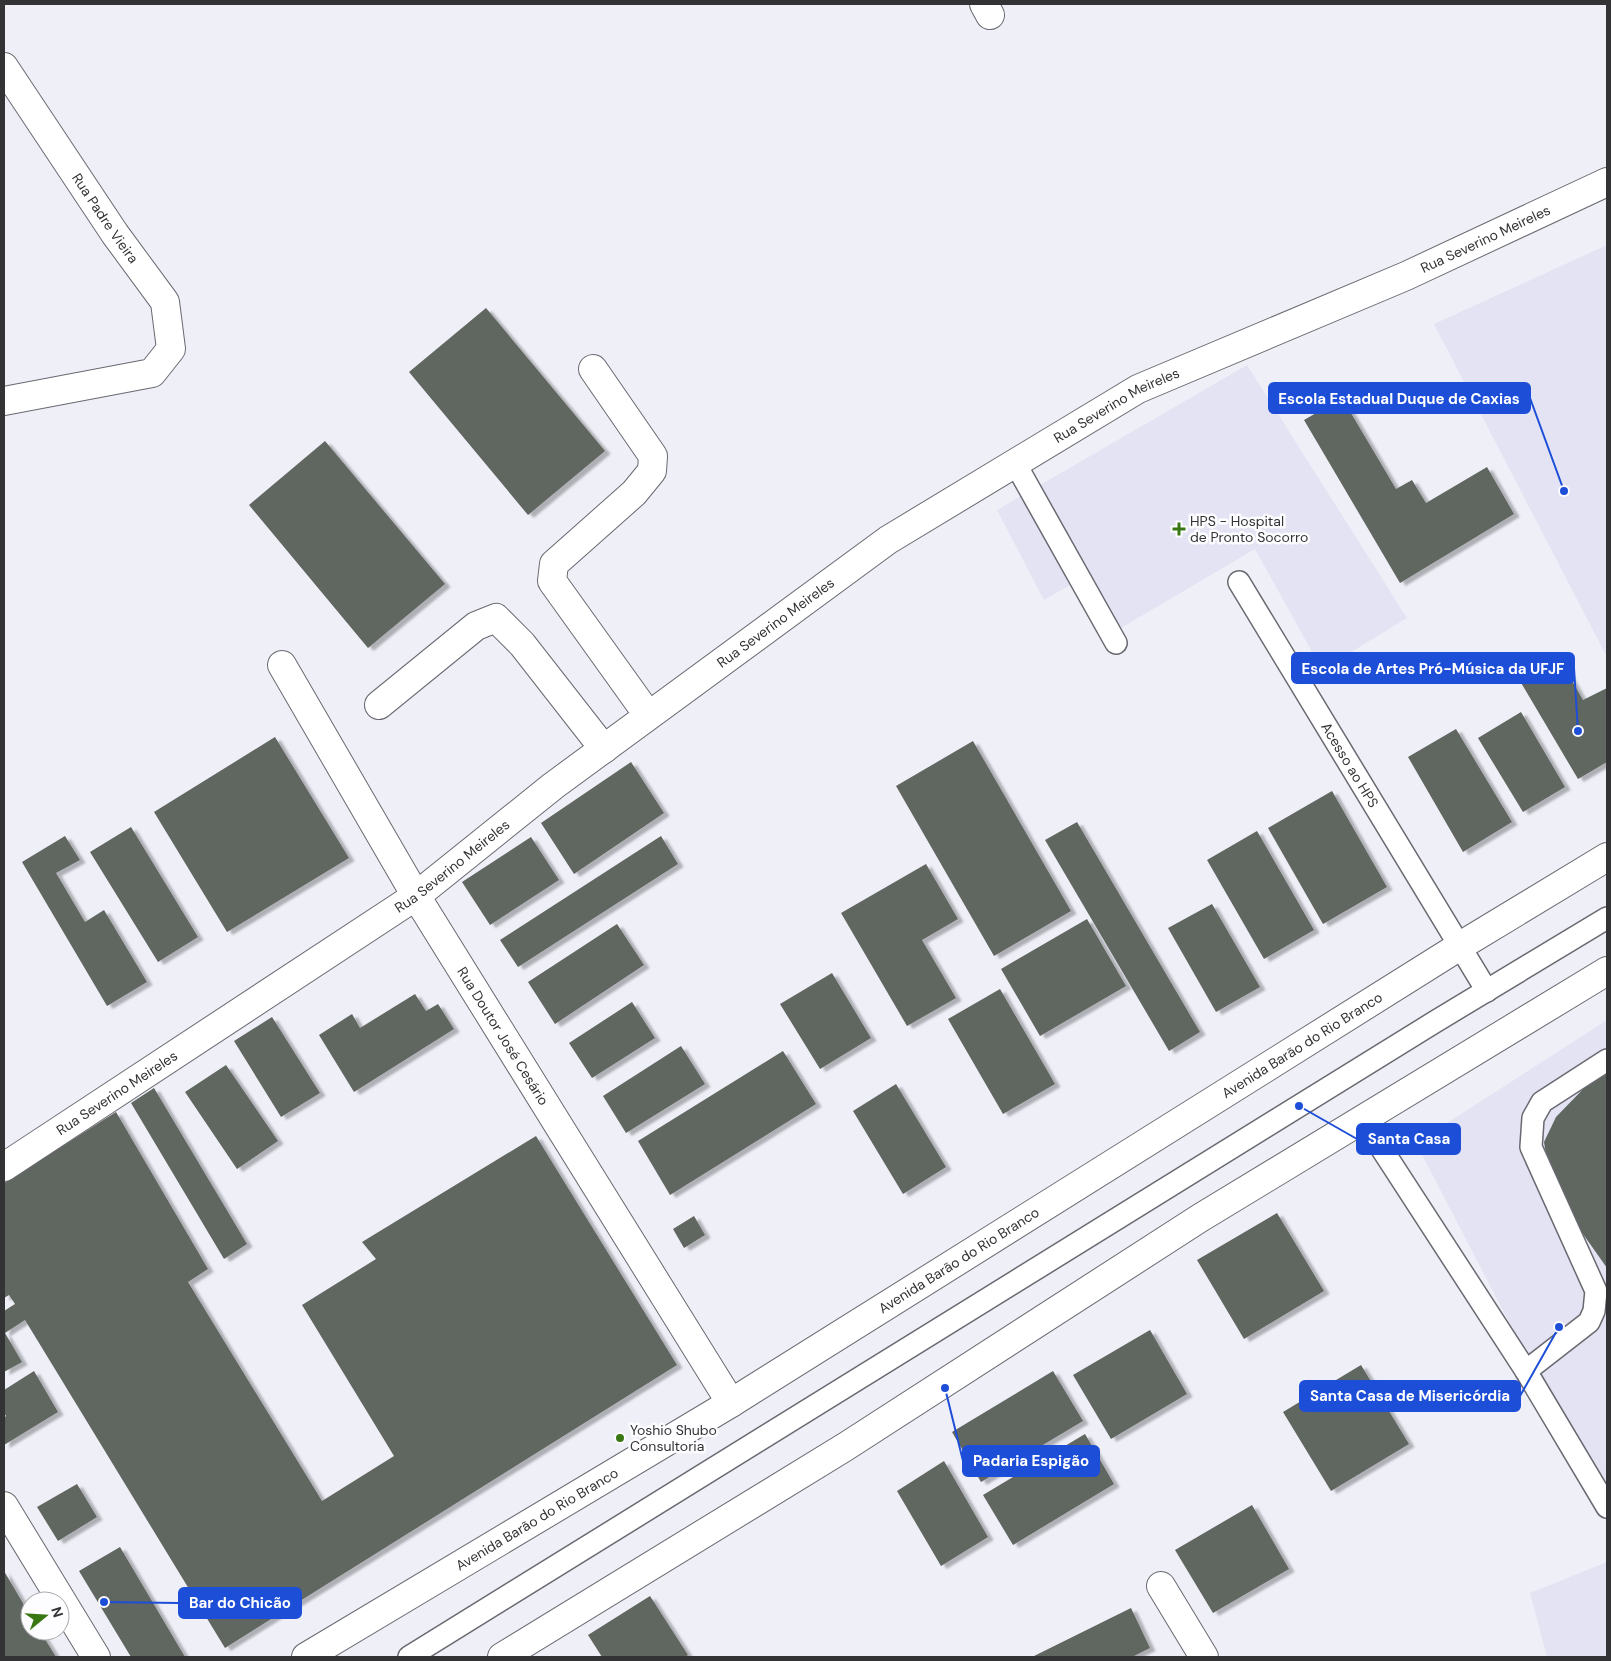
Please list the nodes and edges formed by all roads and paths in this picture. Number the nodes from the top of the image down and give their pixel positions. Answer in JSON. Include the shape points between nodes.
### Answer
{"nodes":[{"id":1,"x":4,"y":68,"type":"edge"},
{"id":2,"x":1607,"y":182,"type":"edge"},
{"id":3,"x":593,"y":369,"type":"dead end"},
{"id":4,"x":4,"y":401,"type":"edge"},
{"id":5,"x":1016,"y":463,"type":"junction"},
{"id":6,"x":1239,"y":582,"type":"dead end"},
{"id":7,"x":1116,"y":643,"type":"dead end"},
{"id":8,"x":282,"y":665,"type":"dead end"},
{"id":9,"x":378,"y":705,"type":"dead end"},
{"id":10,"x":648,"y":715,"type":"junction"},
{"id":11,"x":604,"y":748,"type":"junction"},
{"id":12,"x":1607,"y":857,"type":"edge"},
{"id":13,"x":416,"y":896,"type":"junction"},
{"id":14,"x":1607,"y":918,"type":"edge"},
{"id":15,"x":1460,"y":946,"type":"junction"},
{"id":16,"x":1607,"y":971,"type":"edge"},
{"id":17,"x":1487,"y":991,"type":"junction"},
{"id":18,"x":1607,"y":1060,"type":"edge"},
{"id":19,"x":1363,"y":1120,"type":"junction"},
{"id":20,"x":4,"y":1167,"type":"edge"},
{"id":21,"x":1526,"y":1371,"type":"junction"},
{"id":22,"x":731,"y":1403,"type":"junction"},
{"id":23,"x":4,"y":1506,"type":"edge"},
{"id":24,"x":1607,"y":1508,"type":"edge"},
{"id":25,"x":1161,"y":1586,"type":"dead end"},
{"id":26,"x":96,"y":1657,"type":"edge"},
{"id":27,"x":306,"y":1657,"type":"edge"},
{"id":28,"x":409,"y":1657,"type":"edge"},
{"id":29,"x":502,"y":1657,"type":"edge"},
{"id":30,"x":1204,"y":1657,"type":"edge"}],
"edges":[{"from":1,"to":4,"type":"street","name":"Rua Padre Vieira","via":[[115,234],[165,302],[171,349],[152,373]]},
{"from":2,"to":5,"type":"street","name":"Rua Severino Meireles","via":[[1406,276],[1138,389]]},
{"from":3,"to":10,"type":"street","via":[[652,456],[652,471],[634,493],[554,564],[552,581]]},
{"from":5,"to":7,"type":"lane"},
{"from":5,"to":10,"type":"street","name":"Rua Severino Meireles","via":[[888,540]]},
{"from":6,"to":15,"type":"lane","name":"Acesso ao HPS"},
{"from":8,"to":13,"type":"street","name":"Rua Doutor José Cesário"},
{"from":9,"to":11,"type":"street","via":[[476,626],[496,618],[522,644]]},
{"from":10,"to":11,"type":"street","name":"Rua Severino Meireles"},
{"from":11,"to":13,"type":"street","name":"Rua Severino Meireles"},
{"from":12,"to":15,"type":"street","name":"Avenida Barão do Rio Branco"},
{"from":13,"to":20,"type":"street","name":"Rua Severino Meireles"},
{"from":13,"to":22,"type":"street","name":"Rua Doutor José Cesário"},
{"from":14,"to":17,"type":"lane"},
{"from":15,"to":17,"type":"lane","name":"Acesso ao HPS"},
{"from":15,"to":22,"type":"street","name":"Avenida Barão do Rio Branco"},
{"from":16,"to":19,"type":"street"},
{"from":17,"to":28,"type":"lane"},
{"from":18,"to":21,"type":"lane","via":[[1542,1102],[1533,1118],[1531,1147],[1596,1291],[1589,1322]]},
{"from":19,"to":21,"type":"lane"},
{"from":19,"to":29,"type":"street","via":[[1200,1218],[845,1448]]},
{"from":21,"to":24,"type":"lane"},
{"from":22,"to":27,"type":"street","name":"Avenida Barão do Rio Branco"},
{"from":23,"to":26,"type":"street"},
{"from":25,"to":30,"type":"street"}]}
